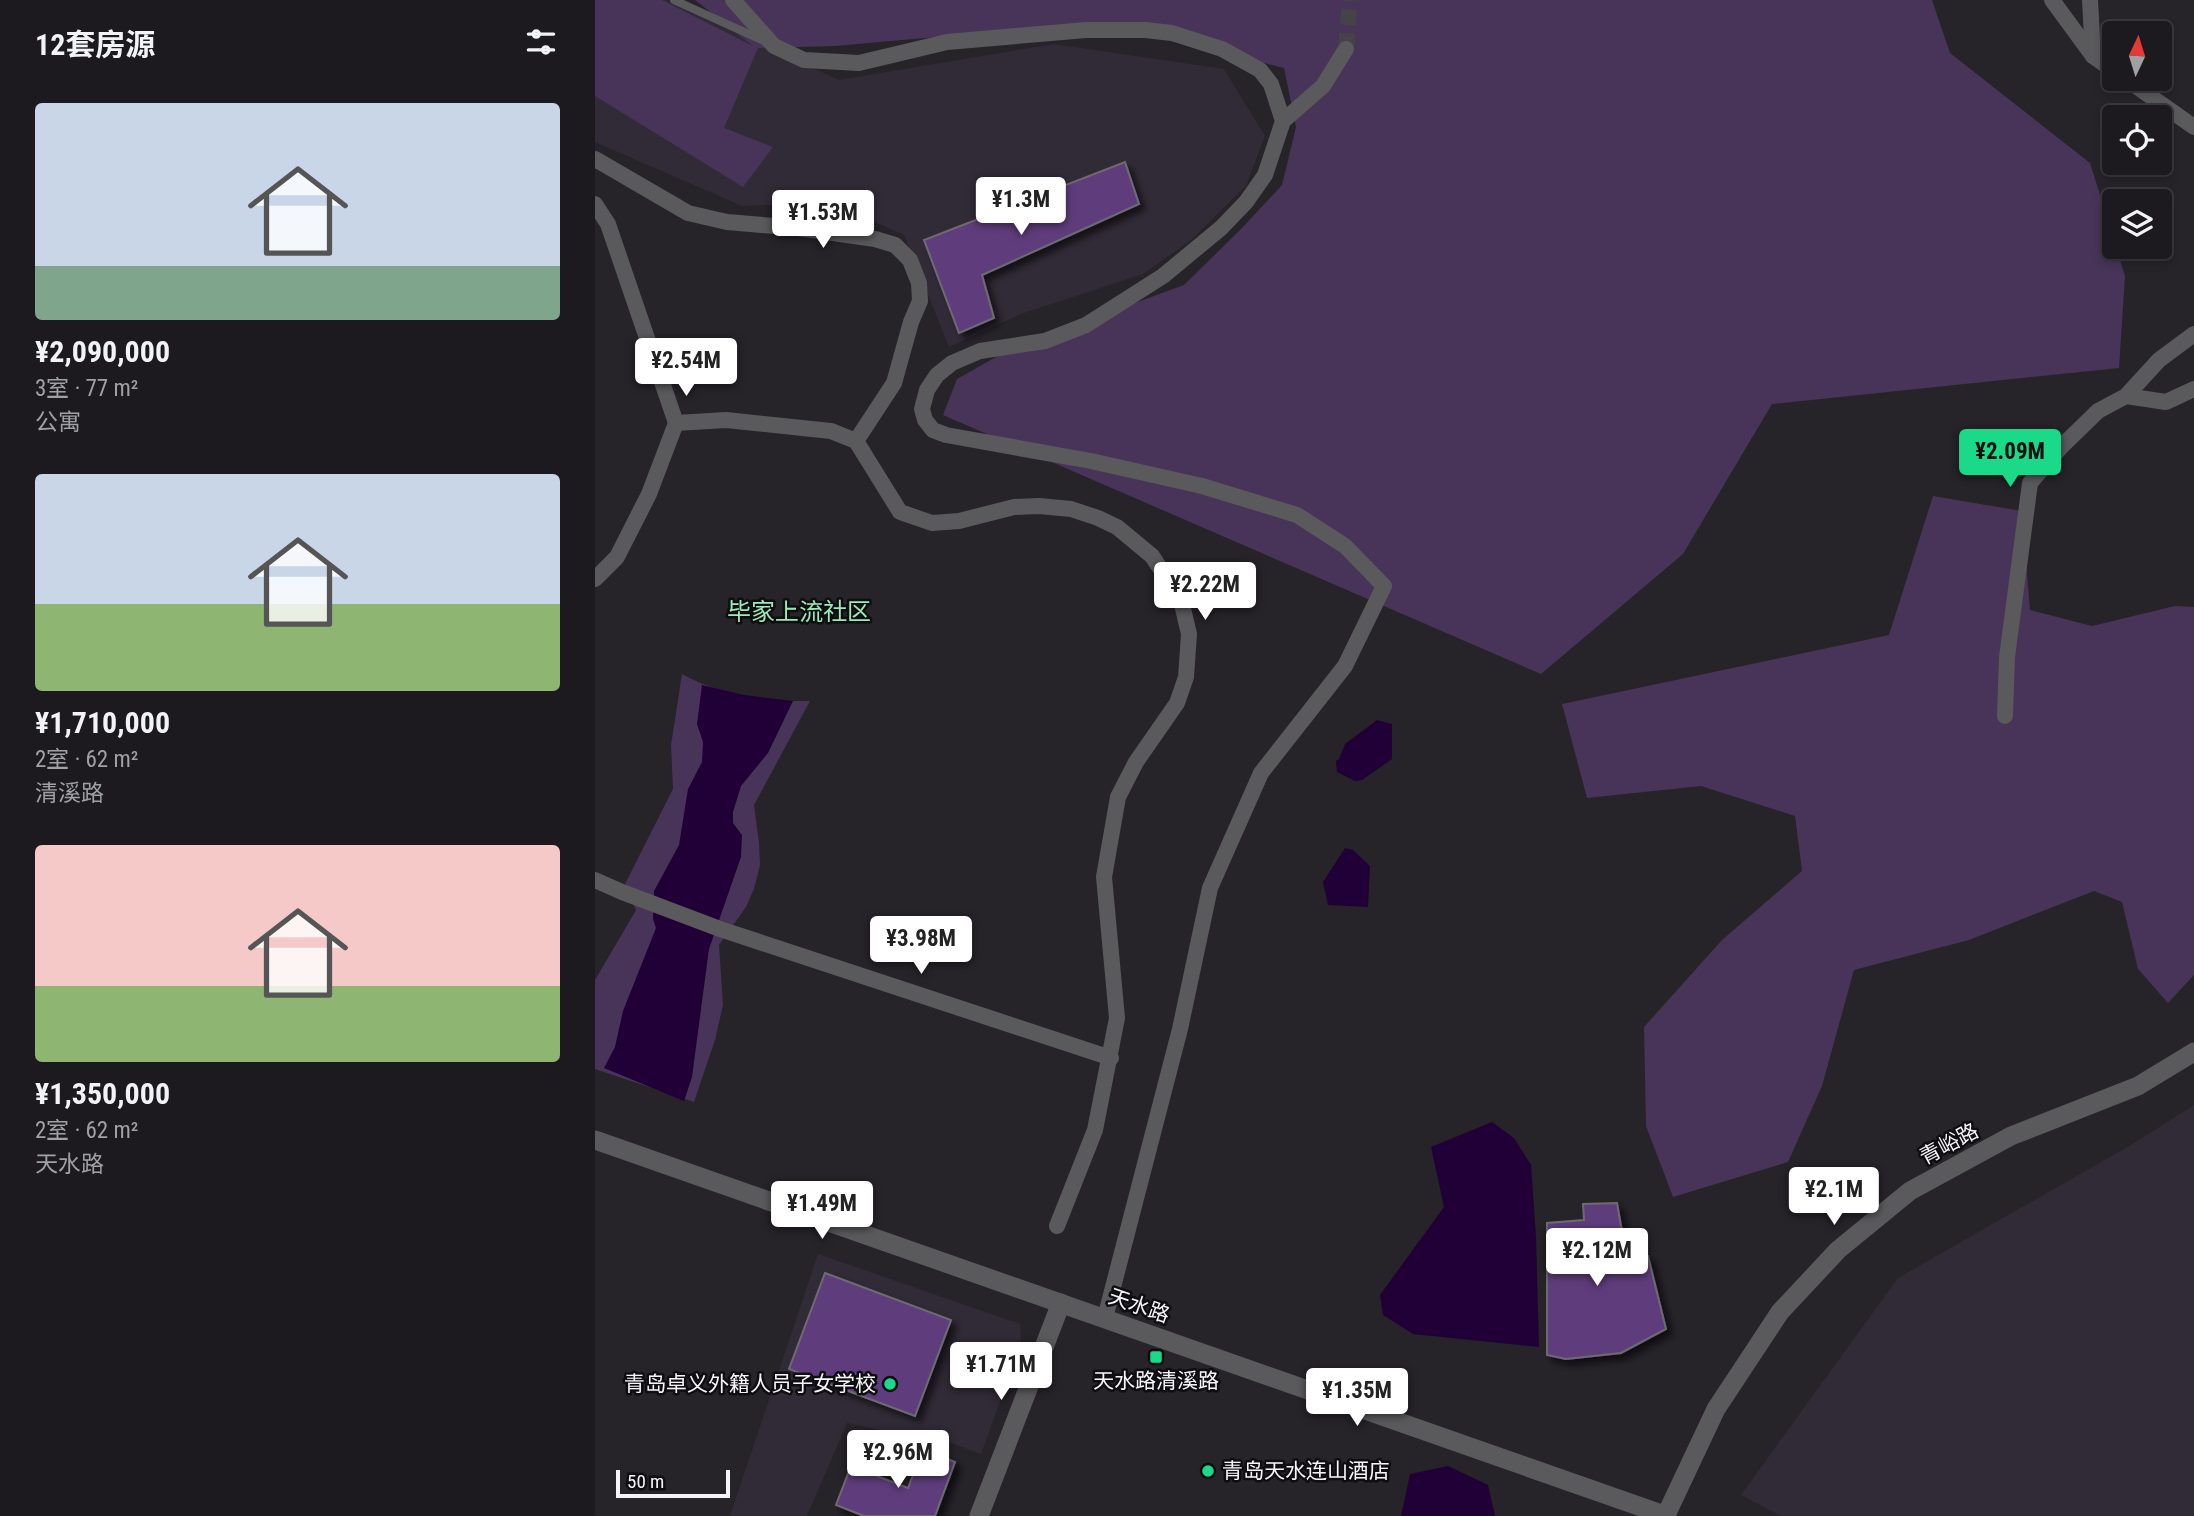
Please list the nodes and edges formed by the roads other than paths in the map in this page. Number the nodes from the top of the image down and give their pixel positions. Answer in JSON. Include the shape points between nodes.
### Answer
{"nodes":[{"id":1,"x":674,"y":0,"type":"edge"},
{"id":2,"x":733,"y":0,"type":"edge"},
{"id":3,"x":2052,"y":0,"type":"edge"},
{"id":4,"x":2090,"y":0,"type":"edge"},
{"id":5,"x":774,"y":46,"type":"junction"},
{"id":6,"x":1346,"y":49,"type":"tunnel mouth"},
{"id":7,"x":2093,"y":56,"type":"junction"},
{"id":8,"x":2102,"y":62,"type":"edge"},
{"id":9,"x":2143,"y":91,"type":"edge"},
{"id":10,"x":1283,"y":121,"type":"junction"},
{"id":11,"x":2194,"y":127,"type":"edge"},
{"id":12,"x":595,"y":159,"type":"edge"},
{"id":13,"x":595,"y":204,"type":"edge"},
{"id":14,"x":2194,"y":334,"type":"edge"},
{"id":15,"x":2194,"y":389,"type":"edge"},
{"id":16,"x":2126,"y":396,"type":"junction"},
{"id":17,"x":676,"y":423,"type":"junction"},
{"id":18,"x":856,"y":442,"type":"junction"},
{"id":19,"x":595,"y":579,"type":"edge"},
{"id":20,"x":2005,"y":716,"type":"dead end"},
{"id":21,"x":595,"y":880,"type":"edge"},
{"id":22,"x":2194,"y":1052,"type":"edge"},
{"id":23,"x":1111,"y":1058,"type":"junction"},
{"id":24,"x":595,"y":1140,"type":"edge"},
{"id":25,"x":1057,"y":1226,"type":"dead end"},
{"id":26,"x":1061,"y":1303,"type":"junction"},
{"id":27,"x":1105,"y":1318,"type":"junction"},
{"id":28,"x":979,"y":1516,"type":"edge"},
{"id":29,"x":1666,"y":1516,"type":"edge"}],
"edges":[{"from":1,"to":5,"type":"lane"},
{"from":2,"to":5,"type":"street"},
{"from":3,"to":7,"type":"street"},
{"from":4,"to":7,"type":"street"},
{"from":5,"to":10,"type":"street","via":[[804,60],[859,63],[959,41],[1086,30],[1172,33],[1222,48],[1260,70],[1271,83]]},
{"from":6,"to":10,"type":"street","via":[[1323,86]]},
{"from":7,"to":8,"type":"street"},
{"from":9,"to":11,"type":"street"},
{"from":10,"to":27,"type":"street","via":[[1265,175],[1246,202],[1163,276],[1086,325],[1045,341],[980,351],[952,363],[927,390],[922,409],[933,430],[946,435],[1202,486],[1297,515],[1345,546],[1384,586],[1345,666],[1261,773],[1210,888],[1180,1029]]},
{"from":12,"to":18,"type":"street","via":[[688,213],[727,222],[876,239],[895,245],[910,260],[921,301],[894,383]]},
{"from":13,"to":17,"type":"street","via":[[608,224]]},
{"from":14,"to":16,"type":"street","via":[[2159,360]]},
{"from":15,"to":16,"type":"street","via":[[2166,402]]},
{"from":16,"to":20,"type":"street","via":[[2098,411],[2030,483],[2007,657]]},
{"from":17,"to":18,"type":"street","via":[[726,420],[766,424],[831,431]]},
{"from":17,"to":19,"type":"street","via":[[649,494],[617,557]]},
{"from":18,"to":23,"type":"street","via":[[900,512],[932,523],[1039,506],[1098,517],[1152,556],[1181,600],[1189,634],[1186,677],[1177,702],[1118,797],[1104,877],[1117,1018]]},
{"from":21,"to":23,"type":"street","via":[[720,929]]},
{"from":22,"to":29,"type":"street","name":"青峪路","via":[[2139,1086],[2011,1136],[1910,1191],[1837,1250],[1780,1312],[1716,1409]]},
{"from":23,"to":25,"type":"street","via":[[1095,1130]]},
{"from":24,"to":26,"type":"street","name":"天水路"},
{"from":26,"to":27,"type":"street","name":"天水路"},
{"from":26,"to":28,"type":"street"},
{"from":27,"to":29,"type":"street","name":"天水路"}]}
